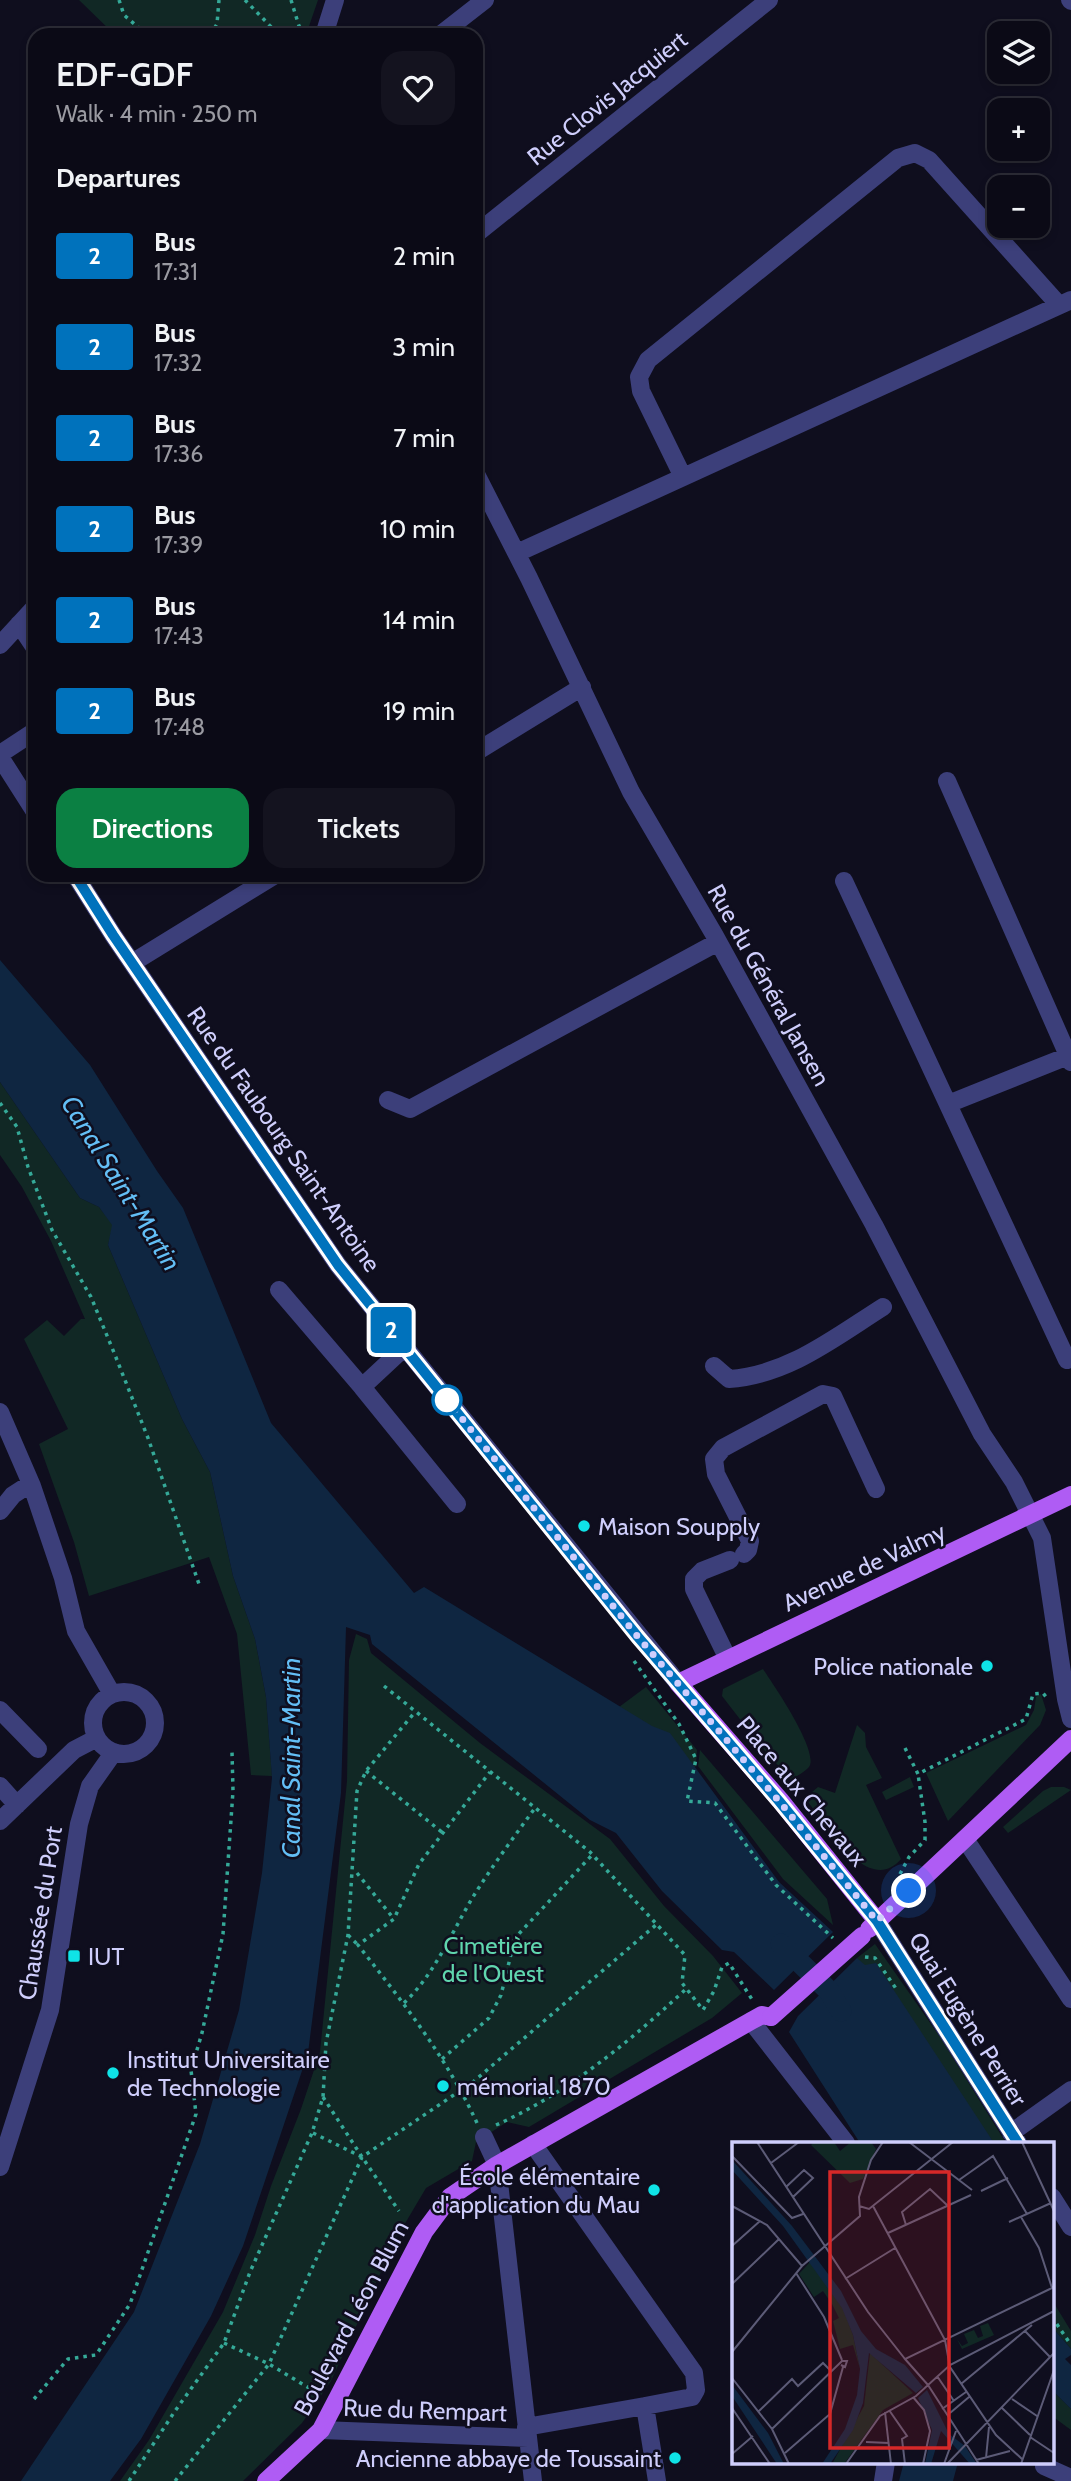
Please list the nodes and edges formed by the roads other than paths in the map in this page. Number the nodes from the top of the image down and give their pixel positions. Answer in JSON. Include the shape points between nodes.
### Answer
{"nodes":[{"id":1,"x":335,"y":0,"type":"edge"},
{"id":2,"x":485,"y":0,"type":"edge"},
{"id":3,"x":769,"y":0,"type":"edge"},
{"id":4,"x":326,"y":28,"type":"edge"},
{"id":5,"x":449,"y":28,"type":"edge"},
{"id":6,"x":483,"y":228,"type":"edge"},
{"id":7,"x":1065,"y":303,"type":"edge"},
{"id":8,"x":683,"y":477,"type":"junction"},
{"id":9,"x":483,"y":487,"type":"edge"},
{"id":10,"x":517,"y":553,"type":"junction"},
{"id":11,"x":28,"y":614,"type":"edge"},
{"id":12,"x":19,"y":624,"type":"junction"},
{"id":13,"x":28,"y":638,"type":"edge"},
{"id":14,"x":0,"y":645,"type":"edge"},
{"id":15,"x":582,"y":687,"type":"junction"},
{"id":16,"x":28,"y":736,"type":"edge"},
{"id":17,"x":483,"y":748,"type":"edge"},
{"id":18,"x":0,"y":756,"type":"edge"},
{"id":19,"x":947,"y":781,"type":"dead end"},
{"id":20,"x":28,"y":801,"type":"edge"},
{"id":21,"x":844,"y":881,"type":"dead end"},
{"id":22,"x":80,"y":882,"type":"edge"},
{"id":23,"x":264,"y":882,"type":"edge"},
{"id":24,"x":718,"y":943,"type":"junction"},
{"id":25,"x":132,"y":963,"type":"junction"},
{"id":26,"x":1070,"y":1059,"type":"edge"},
{"id":27,"x":388,"y":1100,"type":"dead end"},
{"id":28,"x":948,"y":1104,"type":"junction"},
{"id":29,"x":279,"y":1290,"type":"dead end"},
{"id":30,"x":883,"y":1307,"type":"dead end"},
{"id":31,"x":405,"y":1347,"type":"junction"},
{"id":32,"x":1071,"y":1358,"type":"edge"},
{"id":33,"x":714,"y":1366,"type":"dead end"},
{"id":34,"x":362,"y":1387,"type":"junction"},
{"id":35,"x":0,"y":1412,"type":"edge"},
{"id":36,"x":30,"y":1483,"type":"junction"},
{"id":37,"x":876,"y":1489,"type":"dead end"},
{"id":38,"x":1071,"y":1494,"type":"edge"},
{"id":39,"x":457,"y":1504,"type":"dead end"},
{"id":40,"x":0,"y":1511,"type":"edge"},
{"id":41,"x":1031,"y":1514,"type":"junction"},
{"id":42,"x":727,"y":1659,"type":"junction"},
{"id":43,"x":677,"y":1683,"type":"junction"},
{"id":44,"x":112,"y":1693,"type":"junction"},
{"id":45,"x":0,"y":1710,"type":"edge"},
{"id":46,"x":1071,"y":1719,"type":"edge"},
{"id":47,"x":97,"y":1738,"type":"junction"},
{"id":48,"x":1071,"y":1739,"type":"edge"},
{"id":49,"x":38,"y":1749,"type":"dead end"},
{"id":50,"x":114,"y":1752,"type":"junction"},
{"id":51,"x":0,"y":1786,"type":"edge"},
{"id":52,"x":17,"y":1805,"type":"junction"},
{"id":53,"x":0,"y":1821,"type":"edge"},
{"id":54,"x":965,"y":1839,"type":"junction"},
{"id":55,"x":877,"y":1921,"type":"junction"},
{"id":56,"x":1071,"y":1999,"type":"edge"},
{"id":57,"x":761,"y":2018,"type":"junction"},
{"id":58,"x":1071,"y":2090,"type":"edge"},
{"id":59,"x":483,"y":2134,"type":"road end"},
{"id":60,"x":1014,"y":2138,"type":"edge"},
{"id":61,"x":845,"y":2142,"type":"edge"},
{"id":62,"x":533,"y":2144,"type":"junction"},
{"id":63,"x":497,"y":2165,"type":"junction"},
{"id":64,"x":0,"y":2167,"type":"edge"},
{"id":65,"x":1054,"y":2200,"type":"edge"},
{"id":66,"x":1071,"y":2227,"type":"edge"},
{"id":67,"x":645,"y":2406,"type":"junction"},
{"id":68,"x":321,"y":2430,"type":"junction"},
{"id":69,"x":527,"y":2432,"type":"junction"},
{"id":70,"x":1044,"y":2466,"type":"dead end"},
{"id":71,"x":1071,"y":2477,"type":"edge"},
{"id":72,"x":266,"y":2481,"type":"edge"},
{"id":73,"x":533,"y":2481,"type":"edge"},
{"id":74,"x":657,"y":2481,"type":"edge"}],
"edges":[{"from":1,"to":4,"type":"street"},
{"from":2,"to":5,"type":"street"},
{"from":3,"to":6,"type":"street","name":"Rue Clovis Jacquiert"},
{"from":7,"to":8,"type":"street"},
{"from":7,"to":8,"type":"street","via":[[929,160],[915,153],[898,158],[648,360],[639,377],[641,391]]},
{"from":8,"to":10,"type":"street"},
{"from":9,"to":10,"type":"street","name":"Rue du Général Jansen"},
{"from":10,"to":15,"type":"street","name":"Rue du Général Jansen"},
{"from":11,"to":12,"type":"street"},
{"from":12,"to":13,"type":"street"},
{"from":12,"to":14,"type":"street"},
{"from":15,"to":17,"type":"street"},
{"from":15,"to":24,"type":"street","name":"Rue du Général Jansen","via":[[631,792]]},
{"from":16,"to":18,"type":"street"},
{"from":18,"to":20,"type":"street"},
{"from":19,"to":26,"type":"street"},
{"from":21,"to":28,"type":"street"},
{"from":22,"to":25,"type":"street","name":"Rue du Faubourg Saint-Antoine"},
{"from":23,"to":25,"type":"street"},
{"from":24,"to":27,"type":"street","via":[[410,1109]]},
{"from":24,"to":41,"type":"street","name":"Rue du Général Jansen","via":[[874,1225],[982,1434]]},
{"from":25,"to":31,"type":"street","name":"Rue du Faubourg Saint-Antoine","via":[[338,1265]]},
{"from":26,"to":28,"type":"street"},
{"from":28,"to":32,"type":"street","via":[[1067,1360]]},
{"from":29,"to":34,"type":"street"},
{"from":30,"to":33,"type":"street","via":[[780,1368],[753,1377],[729,1378]]},
{"from":31,"to":34,"type":"street"},
{"from":31,"to":43,"type":"street","name":"Rue du Faubourg Saint-Antoine"},
{"from":34,"to":39,"type":"street"},
{"from":35,"to":36,"type":"street"},
{"from":36,"to":40,"type":"street"},
{"from":36,"to":44,"type":"street","via":[[76,1631]]},
{"from":37,"to":42,"type":"street","via":[[833,1396],[823,1394],[723,1448],[714,1459],[716,1474],[750,1541],[748,1550],[737,1557],[702,1570],[694,1578],[694,1588]]},
{"from":38,"to":41,"type":"main road","name":"Avenue de Valmy"},
{"from":41,"to":42,"type":"main road","name":"Avenue de Valmy"},
{"from":41,"to":46,"type":"street","name":"Rue du Général Jansen","via":[[1042,1538]]},
{"from":42,"to":43,"type":"main road","name":"Avenue de Valmy"},
{"from":43,"to":55,"type":"main road","name":"Place aux Chevaux"},
{"from":44,"to":47,"type":"street","via":[[94,1713]]},
{"from":44,"to":50,"type":"street","via":[[122,1691],[143,1698],[155,1716],[152,1737],[136,1752]]},
{"from":45,"to":49,"type":"street"},
{"from":47,"to":50,"type":"street"},
{"from":47,"to":52,"type":"street","via":[[74,1750]]},
{"from":48,"to":54,"type":"main road"},
{"from":50,"to":64,"type":"street","name":"Chaussée du Port","via":[[90,1786],[79,1824],[50,2010]]},
{"from":51,"to":52,"type":"street"},
{"from":52,"to":53,"type":"street"},
{"from":54,"to":55,"type":"main road"},
{"from":54,"to":56,"type":"street"},
{"from":55,"to":57,"type":"main road","name":"Boulevard Léon Blum","bridge":true},
{"from":55,"to":60,"type":"street","name":"Quai Eugène Perrier"},
{"from":57,"to":61,"type":"street"},
{"from":57,"to":62,"type":"main road","name":"Boulevard Léon Blum"},
{"from":58,"to":60,"type":"street"},
{"from":59,"to":63,"type":"street"},
{"from":62,"to":63,"type":"main road","name":"Boulevard Léon Blum"},
{"from":62,"to":67,"type":"street","name":"Rue du Rempart","via":[[694,2372],[692,2397]]},
{"from":63,"to":68,"type":"main road","name":"Boulevard Léon Blum","via":[[450,2197],[424,2232]]},
{"from":63,"to":69,"type":"street"},
{"from":65,"to":66,"type":"street"},
{"from":67,"to":69,"type":"street","name":"Rue du Rempart"},
{"from":67,"to":74,"type":"street"},
{"from":68,"to":69,"type":"street","name":"Rue du Rempart"},
{"from":68,"to":72,"type":"main road","name":"Boulevard Léon Blum"},
{"from":69,"to":73,"type":"street"},
{"from":70,"to":71,"type":"street"}]}
